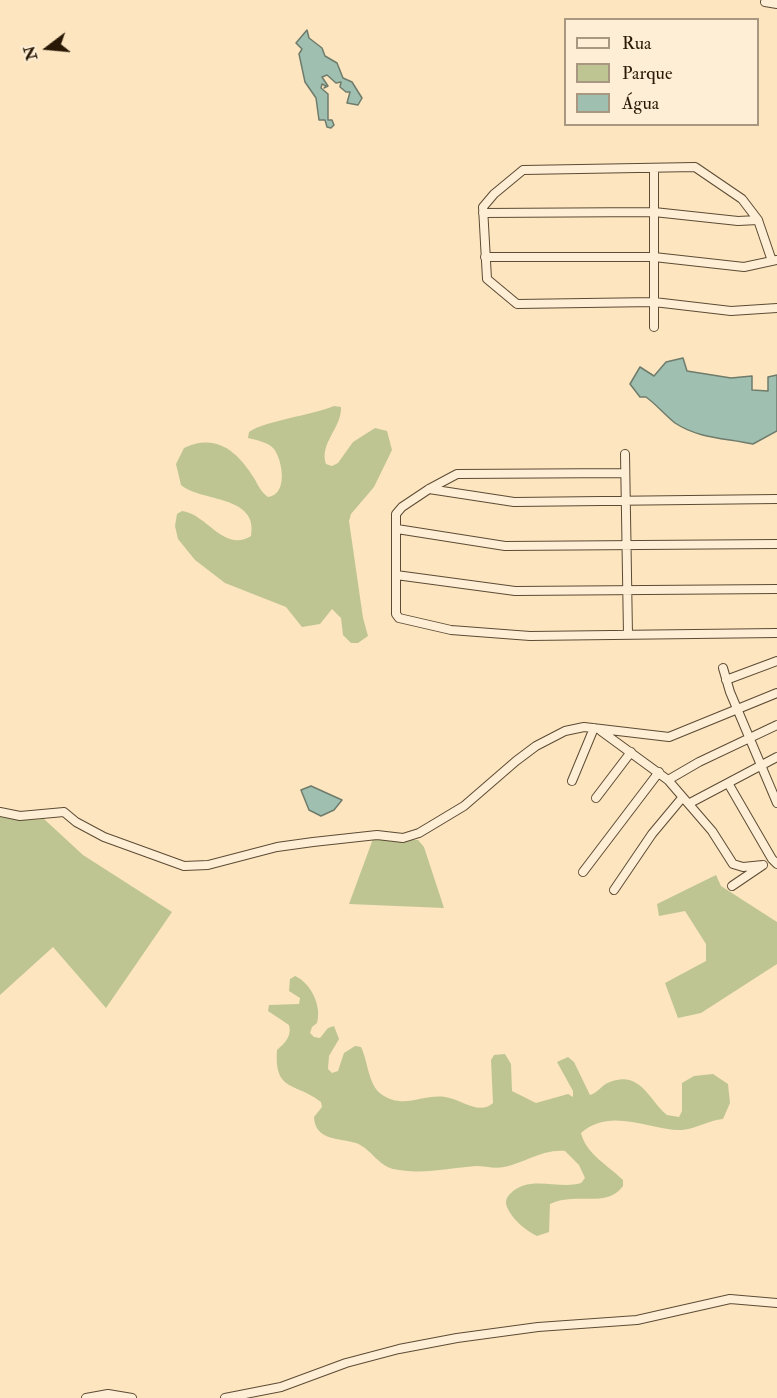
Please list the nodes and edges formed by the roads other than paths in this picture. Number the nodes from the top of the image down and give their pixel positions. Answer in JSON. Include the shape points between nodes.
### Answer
{"nodes":[{"id":1,"x":765,"y":2,"type":"dead end"},
{"id":2,"x":777,"y":4,"type":"edge"},
{"id":3,"x":654,"y":168,"type":"junction"},
{"id":4,"x":654,"y":212,"type":"junction"},
{"id":5,"x":483,"y":213,"type":"junction"},
{"id":6,"x":758,"y":220,"type":"junction"},
{"id":7,"x":485,"y":257,"type":"junction"},
{"id":8,"x":654,"y":257,"type":"junction"},
{"id":9,"x":775,"y":260,"type":"edge"},
{"id":10,"x":654,"y":302,"type":"junction"},
{"id":11,"x":777,"y":308,"type":"edge"},
{"id":12,"x":654,"y":327,"type":"dead end"},
{"id":13,"x":625,"y":454,"type":"dead end"},
{"id":14,"x":625,"y":473,"type":"junction"},
{"id":15,"x":429,"y":489,"type":"junction"},
{"id":16,"x":777,"y":499,"type":"edge"},
{"id":17,"x":626,"y":502,"type":"junction"},
{"id":18,"x":397,"y":529,"type":"junction"},
{"id":19,"x":777,"y":544,"type":"edge"},
{"id":20,"x":627,"y":546,"type":"junction"},
{"id":21,"x":396,"y":575,"type":"junction"},
{"id":22,"x":777,"y":588,"type":"edge"},
{"id":23,"x":627,"y":589,"type":"junction"},
{"id":24,"x":777,"y":633,"type":"edge"},
{"id":25,"x":628,"y":635,"type":"junction"},
{"id":26,"x":777,"y":661,"type":"edge"},
{"id":27,"x":723,"y":668,"type":"dead end"},
{"id":28,"x":726,"y":680,"type":"junction"},
{"id":29,"x":777,"y":693,"type":"edge"},
{"id":30,"x":738,"y":709,"type":"junction"},
{"id":31,"x":777,"y":725,"type":"edge"},
{"id":32,"x":596,"y":728,"type":"junction"},
{"id":33,"x":749,"y":737,"type":"junction"},
{"id":34,"x":631,"y":752,"type":"junction"},
{"id":35,"x":777,"y":757,"type":"edge"},
{"id":36,"x":760,"y":764,"type":"junction"},
{"id":37,"x":659,"y":772,"type":"junction"},
{"id":38,"x":669,"y":780,"type":"junction"},
{"id":39,"x":572,"y":781,"type":"dead end"},
{"id":40,"x":728,"y":783,"type":"junction"},
{"id":41,"x":774,"y":791,"type":"edge"},
{"id":42,"x":596,"y":798,"type":"dead end"},
{"id":43,"x":686,"y":800,"type":"junction"},
{"id":44,"x":777,"y":803,"type":"edge"},
{"id":45,"x":0,"y":812,"type":"edge"},
{"id":46,"x":775,"y":860,"type":"edge"},
{"id":47,"x":763,"y":865,"type":"junction"},
{"id":48,"x":583,"y":872,"type":"dead end"},
{"id":49,"x":732,"y":886,"type":"dead end"},
{"id":50,"x":614,"y":890,"type":"dead end"},
{"id":51,"x":777,"y":1303,"type":"edge"},
{"id":52,"x":86,"y":1398,"type":"edge"},
{"id":53,"x":132,"y":1398,"type":"edge"},
{"id":54,"x":225,"y":1398,"type":"edge"}],
"edges":[{"from":1,"to":2,"type":"street"},
{"from":3,"to":4,"type":"street"},
{"from":3,"to":5,"type":"street","via":[[523,170],[494,194],[483,207]]},
{"from":3,"to":6,"type":"street","via":[[696,167],[742,199]]},
{"from":4,"to":5,"type":"street"},
{"from":4,"to":6,"type":"street"},
{"from":4,"to":8,"type":"street"},
{"from":5,"to":7,"type":"street"},
{"from":6,"to":9,"type":"street"},
{"from":7,"to":8,"type":"street"},
{"from":7,"to":10,"type":"street","via":[[490,283],[510,301],[524,305]]},
{"from":8,"to":9,"type":"street","via":[[744,267]]},
{"from":8,"to":10,"type":"street"},
{"from":10,"to":11,"type":"street","via":[[731,311]]},
{"from":10,"to":12,"type":"street"},
{"from":13,"to":14,"type":"street"},
{"from":14,"to":15,"type":"street","via":[[457,474]]},
{"from":14,"to":17,"type":"street"},
{"from":15,"to":17,"type":"street","via":[[514,502]]},
{"from":15,"to":18,"type":"street","via":[[399,509]]},
{"from":16,"to":17,"type":"street"},
{"from":17,"to":20,"type":"street"},
{"from":18,"to":20,"type":"street","via":[[480,544]]},
{"from":18,"to":21,"type":"street"},
{"from":19,"to":20,"type":"street"},
{"from":20,"to":23,"type":"street"},
{"from":21,"to":23,"type":"street","via":[[515,591]]},
{"from":21,"to":25,"type":"street","via":[[396,614],[402,621],[481,634]]},
{"from":22,"to":23,"type":"street"},
{"from":23,"to":25,"type":"street"},
{"from":24,"to":25,"type":"street"},
{"from":26,"to":28,"type":"street"},
{"from":27,"to":28,"type":"street"},
{"from":28,"to":30,"type":"street"},
{"from":29,"to":30,"type":"street"},
{"from":30,"to":32,"type":"street","via":[[669,737]]},
{"from":30,"to":33,"type":"street"},
{"from":31,"to":33,"type":"street"},
{"from":32,"to":34,"type":"street"},
{"from":32,"to":39,"type":"street"},
{"from":32,"to":45,"type":"street","via":[[573,729],[551,737],[499,774],[464,806],[419,833],[403,838],[377,835],[313,842],[208,865],[184,866],[104,837],[64,812],[20,816]]},
{"from":33,"to":36,"type":"street"},
{"from":33,"to":38,"type":"street"},
{"from":34,"to":37,"type":"street"},
{"from":34,"to":42,"type":"street"},
{"from":35,"to":36,"type":"street"},
{"from":36,"to":40,"type":"street"},
{"from":36,"to":41,"type":"street"},
{"from":37,"to":38,"type":"street"},
{"from":37,"to":48,"type":"street"},
{"from":38,"to":43,"type":"street"},
{"from":40,"to":43,"type":"street"},
{"from":40,"to":46,"type":"street"},
{"from":41,"to":44,"type":"street"},
{"from":43,"to":47,"type":"street","via":[[735,866]]},
{"from":43,"to":50,"type":"street","via":[[652,834]]},
{"from":46,"to":47,"type":"street"},
{"from":47,"to":49,"type":"street"},
{"from":51,"to":54,"type":"street","via":[[730,1299],[637,1320],[457,1338],[388,1352],[281,1387]]},
{"from":52,"to":53,"type":"street","via":[[108,1394]]}]}
